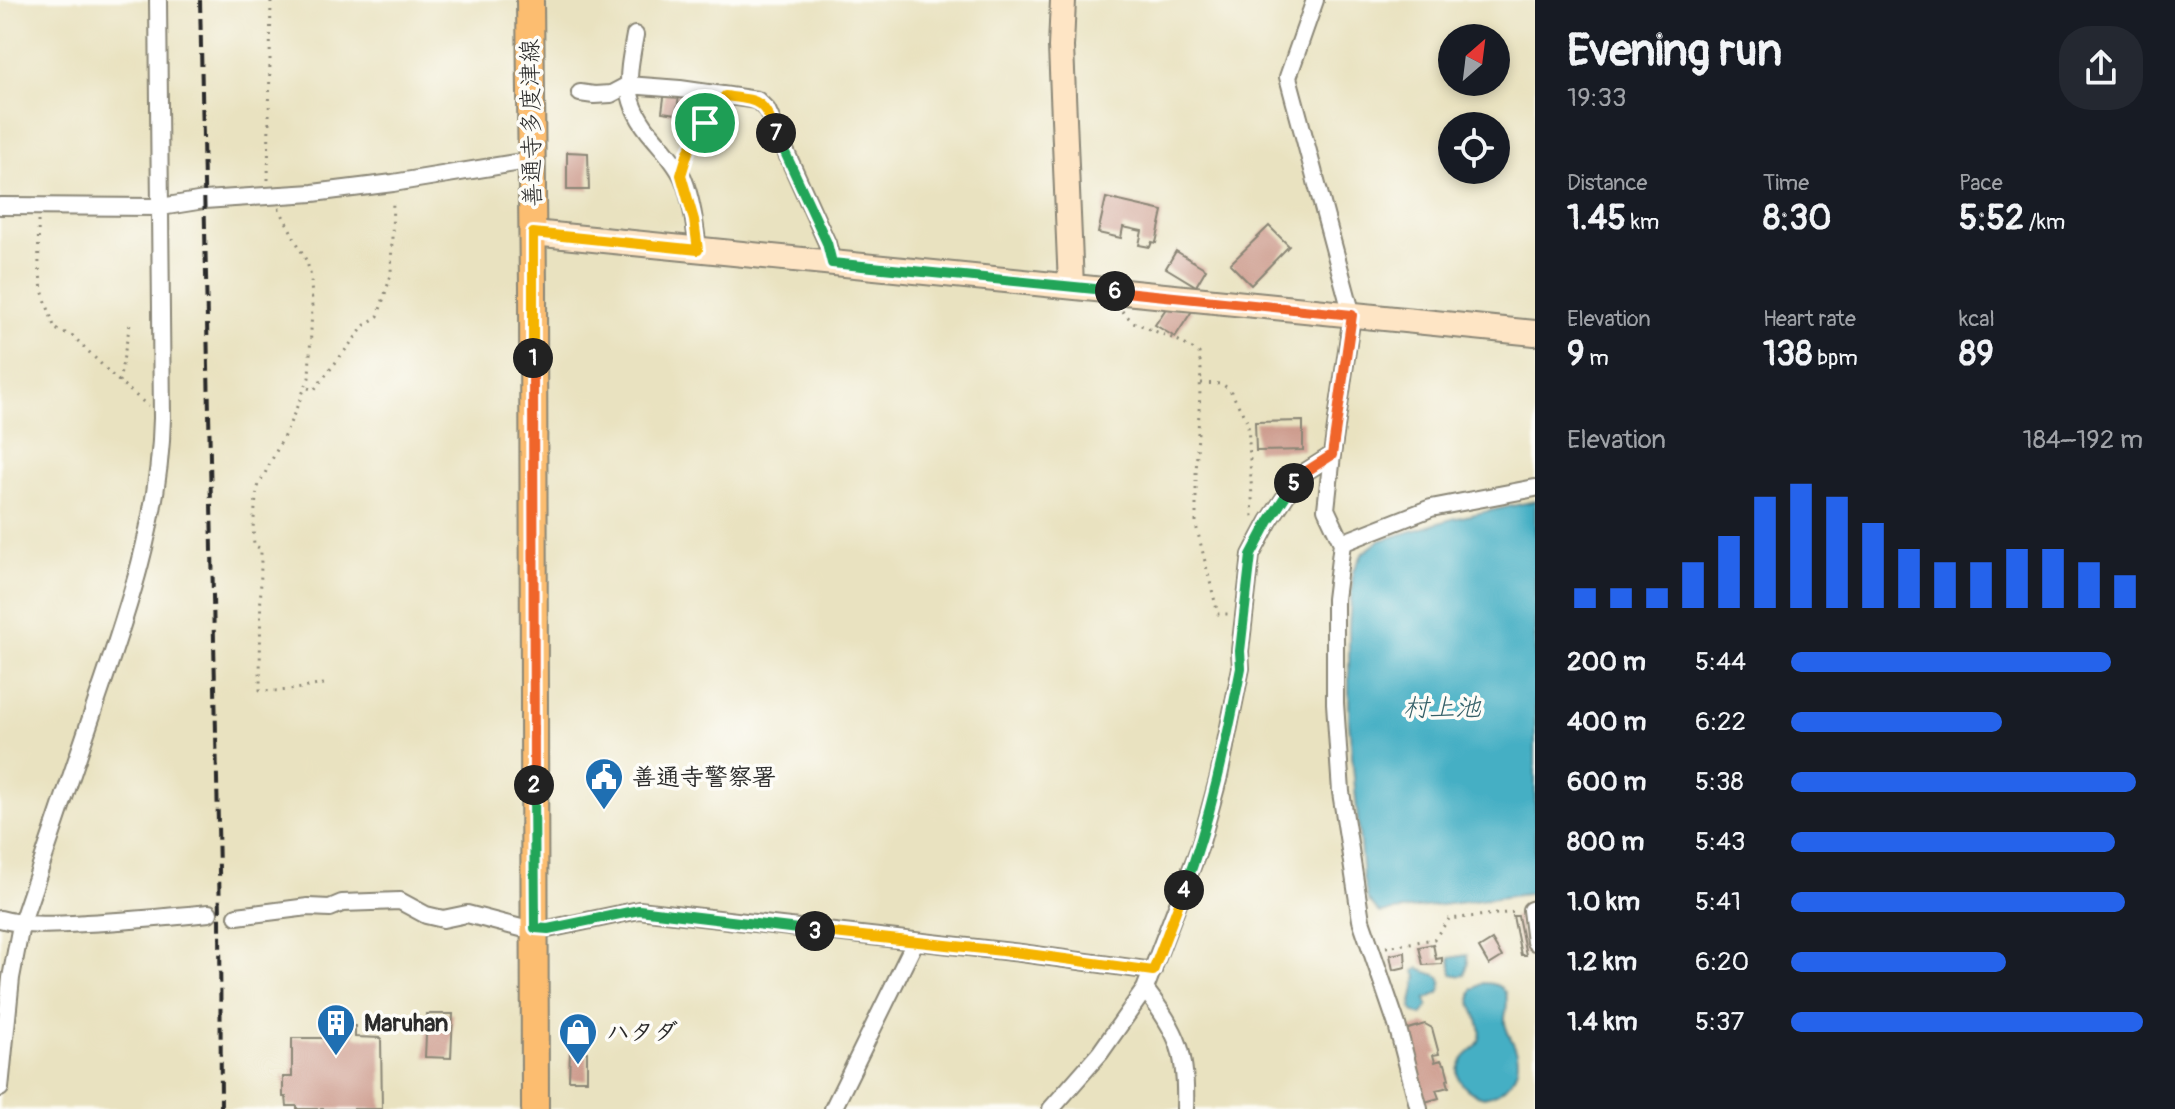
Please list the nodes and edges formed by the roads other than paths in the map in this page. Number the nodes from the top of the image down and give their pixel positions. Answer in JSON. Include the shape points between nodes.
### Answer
{"nodes":[{"id":1,"x":158,"y":0,"type":"edge"},
{"id":2,"x":530,"y":0,"type":"edge"},
{"id":3,"x":1063,"y":0,"type":"edge"},
{"id":4,"x":1315,"y":0,"type":"edge"},
{"id":5,"x":635,"y":35,"type":"dead end"},
{"id":6,"x":628,"y":85,"type":"junction"},
{"id":7,"x":580,"y":93,"type":"dead end"},
{"id":8,"x":531,"y":162,"type":"junction"},
{"id":9,"x":0,"y":206,"type":"edge"},
{"id":10,"x":161,"y":207,"type":"junction"},
{"id":11,"x":533,"y":233,"type":"junction"},
{"id":12,"x":698,"y":250,"type":"junction"},
{"id":13,"x":832,"y":263,"type":"junction"},
{"id":14,"x":1071,"y":286,"type":"junction"},
{"id":15,"x":1352,"y":315,"type":"junction"},
{"id":16,"x":1535,"y":333,"type":"edge"},
{"id":17,"x":1332,"y":455,"type":"junction"},
{"id":18,"x":1535,"y":488,"type":"edge"},
{"id":19,"x":1342,"y":543,"type":"junction"},
{"id":20,"x":1533,"y":910,"type":"edge"},
{"id":21,"x":209,"y":913,"type":"dead end"},
{"id":22,"x":237,"y":916,"type":"dead end"},
{"id":23,"x":0,"y":919,"type":"edge"},
{"id":24,"x":21,"y":925,"type":"junction"},
{"id":25,"x":535,"y":928,"type":"junction"},
{"id":26,"x":915,"y":942,"type":"junction"},
{"id":27,"x":1535,"y":942,"type":"edge"},
{"id":28,"x":1153,"y":971,"type":"junction"},
{"id":29,"x":1145,"y":989,"type":"junction"},
{"id":30,"x":0,"y":1088,"type":"edge"},
{"id":31,"x":535,"y":1109,"type":"edge"},
{"id":32,"x":833,"y":1109,"type":"edge"},
{"id":33,"x":1051,"y":1109,"type":"edge"},
{"id":34,"x":1185,"y":1109,"type":"edge"},
{"id":35,"x":1419,"y":1109,"type":"edge"}],
"edges":[{"from":1,"to":10,"type":"street"},
{"from":2,"to":8,"type":"main road","name":"善通寺多度津線"},
{"from":3,"to":14,"type":"street"},
{"from":4,"to":15,"type":"street","via":[[1288,77]]},
{"from":5,"to":6,"type":"street"},
{"from":6,"to":7,"type":"street","via":[[611,94]]},
{"from":6,"to":12,"type":"street","via":[[637,117],[681,175]]},
{"from":6,"to":13,"type":"street","via":[[757,100],[767,110]]},
{"from":8,"to":10,"type":"street","via":[[393,183]]},
{"from":8,"to":11,"type":"main road","name":"善通寺多度津線"},
{"from":9,"to":10,"type":"street"},
{"from":10,"to":24,"type":"street","via":[[162,418],[152,514],[130,604]]},
{"from":11,"to":12,"type":"street"},
{"from":11,"to":25,"type":"main road","name":"善通寺多度津線"},
{"from":12,"to":13,"type":"street"},
{"from":13,"to":14,"type":"street"},
{"from":14,"to":15,"type":"street"},
{"from":15,"to":16,"type":"street"},
{"from":15,"to":17,"type":"street"},
{"from":17,"to":19,"type":"street","via":[[1326,509]]},
{"from":17,"to":28,"type":"street","via":[[1299,476],[1251,555],[1241,668],[1219,776],[1200,846]]},
{"from":18,"to":19,"type":"street","via":[[1431,508]]},
{"from":19,"to":35,"type":"street","via":[[1335,599],[1341,792],[1361,920]]},
{"from":20,"to":27,"type":"street"},
{"from":21,"to":24,"type":"street"},
{"from":22,"to":25,"type":"street","via":[[400,901],[443,919],[467,914]]},
{"from":23,"to":24,"type":"street"},
{"from":24,"to":30,"type":"street"},
{"from":25,"to":26,"type":"street","via":[[639,910]]},
{"from":25,"to":31,"type":"main road","name":"善通寺多度津線"},
{"from":26,"to":28,"type":"street"},
{"from":26,"to":32,"type":"street"},
{"from":28,"to":29,"type":"street"},
{"from":29,"to":33,"type":"street","via":[[1100,1053]]},
{"from":29,"to":34,"type":"street","via":[[1167,1017],[1182,1051]]}]}
